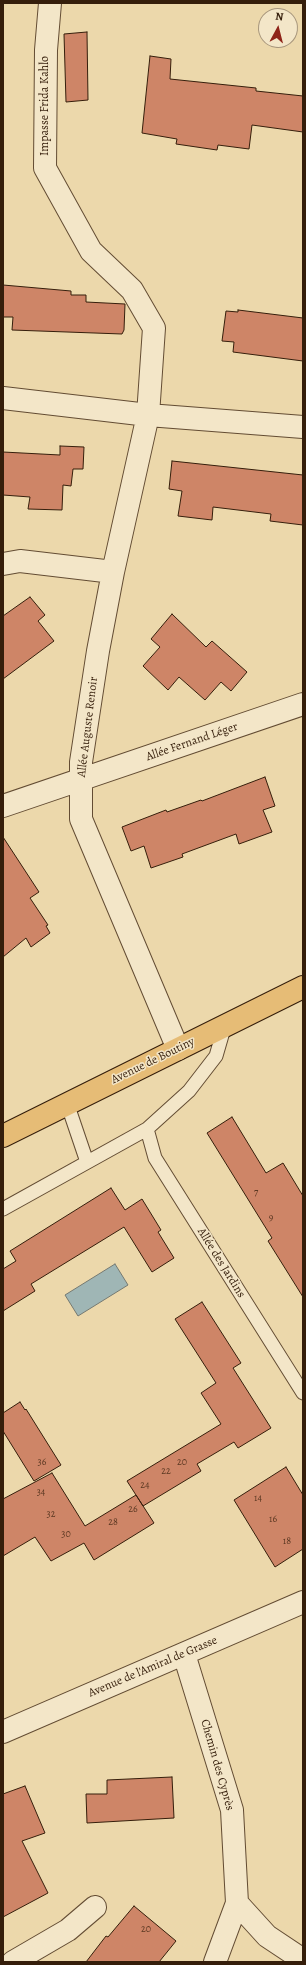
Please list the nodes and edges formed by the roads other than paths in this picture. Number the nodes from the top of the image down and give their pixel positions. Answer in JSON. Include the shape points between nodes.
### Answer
{"nodes":[{"id":1,"x":50,"y":3,"type":"edge"},
{"id":2,"x":3,"y":398,"type":"edge"},
{"id":3,"x":148,"y":415,"type":"junction"},
{"id":4,"x":303,"y":427,"type":"edge"},
{"id":5,"x":3,"y":564,"type":"edge"},
{"id":6,"x":113,"y":572,"type":"junction"},
{"id":7,"x":303,"y":704,"type":"edge"},
{"id":8,"x":81,"y":779,"type":"junction"},
{"id":9,"x":3,"y":806,"type":"edge"},
{"id":10,"x":303,"y":987,"type":"edge"},
{"id":11,"x":225,"y":1025,"type":"junction"},
{"id":12,"x":178,"y":1049,"type":"junction"},
{"id":13,"x":66,"y":1103,"type":"junction"},
{"id":14,"x":147,"y":1129,"type":"junction"},
{"id":15,"x":3,"y":1136,"type":"edge"},
{"id":16,"x":87,"y":1162,"type":"junction"},
{"id":17,"x":3,"y":1209,"type":"edge"},
{"id":18,"x":303,"y":1393,"type":"edge"},
{"id":19,"x":303,"y":1602,"type":"edge"},
{"id":20,"x":184,"y":1654,"type":"junction"},
{"id":21,"x":3,"y":1732,"type":"edge"},
{"id":22,"x":236,"y":1903,"type":"junction"},
{"id":23,"x":94,"y":1907,"type":"dead end"},
{"id":24,"x":303,"y":1960,"type":"edge"},
{"id":25,"x":13,"y":1962,"type":"edge"},
{"id":26,"x":215,"y":1962,"type":"edge"}],
"edges":[{"from":1,"to":3,"type":"street","name":"Impasse Frida Kahlo","via":[[46,50],[45,168],[91,251],[132,290],[154,328]]},
{"from":2,"to":3,"type":"street"},
{"from":3,"to":4,"type":"street"},
{"from":3,"to":6,"type":"street","name":"Allée Auguste Renoir"},
{"from":5,"to":6,"type":"street","via":[[20,561]]},
{"from":6,"to":8,"type":"street","name":"Allée Auguste Renoir","via":[[98,651],[81,762]]},
{"from":7,"to":8,"type":"street","name":"Allée Fernand Léger"},
{"from":8,"to":9,"type":"street","name":"Allée Fernand Léger"},
{"from":8,"to":12,"type":"street","name":"Allée Auguste Renoir","via":[[81,819]]},
{"from":10,"to":11,"type":"main road","name":"Avenue de Boutiny"},
{"from":11,"to":12,"type":"main road","name":"Avenue de Boutiny"},
{"from":11,"to":14,"type":"lane","via":[[216,1056],[188,1091]]},
{"from":12,"to":13,"type":"main road","name":"Avenue de Boutiny"},
{"from":13,"to":15,"type":"main road","name":"Avenue de Boutiny"},
{"from":13,"to":16,"type":"lane"},
{"from":14,"to":16,"type":"lane"},
{"from":14,"to":18,"type":"lane","name":"Allée des Jardins","via":[[155,1158]]},
{"from":16,"to":17,"type":"lane"},
{"from":19,"to":20,"type":"street","name":"Avenue de l'Amiral de Grasse"},
{"from":20,"to":21,"type":"street","name":"Avenue de l'Amiral de Grasse"},
{"from":20,"to":22,"type":"street","name":"Chemin des Cyprès","via":[[232,1810]]},
{"from":22,"to":24,"type":"street","via":[[267,1936]]},
{"from":22,"to":26,"type":"street","name":"Chemin des Cyprès"},
{"from":23,"to":25,"type":"street","via":[[68,1930]]}]}
